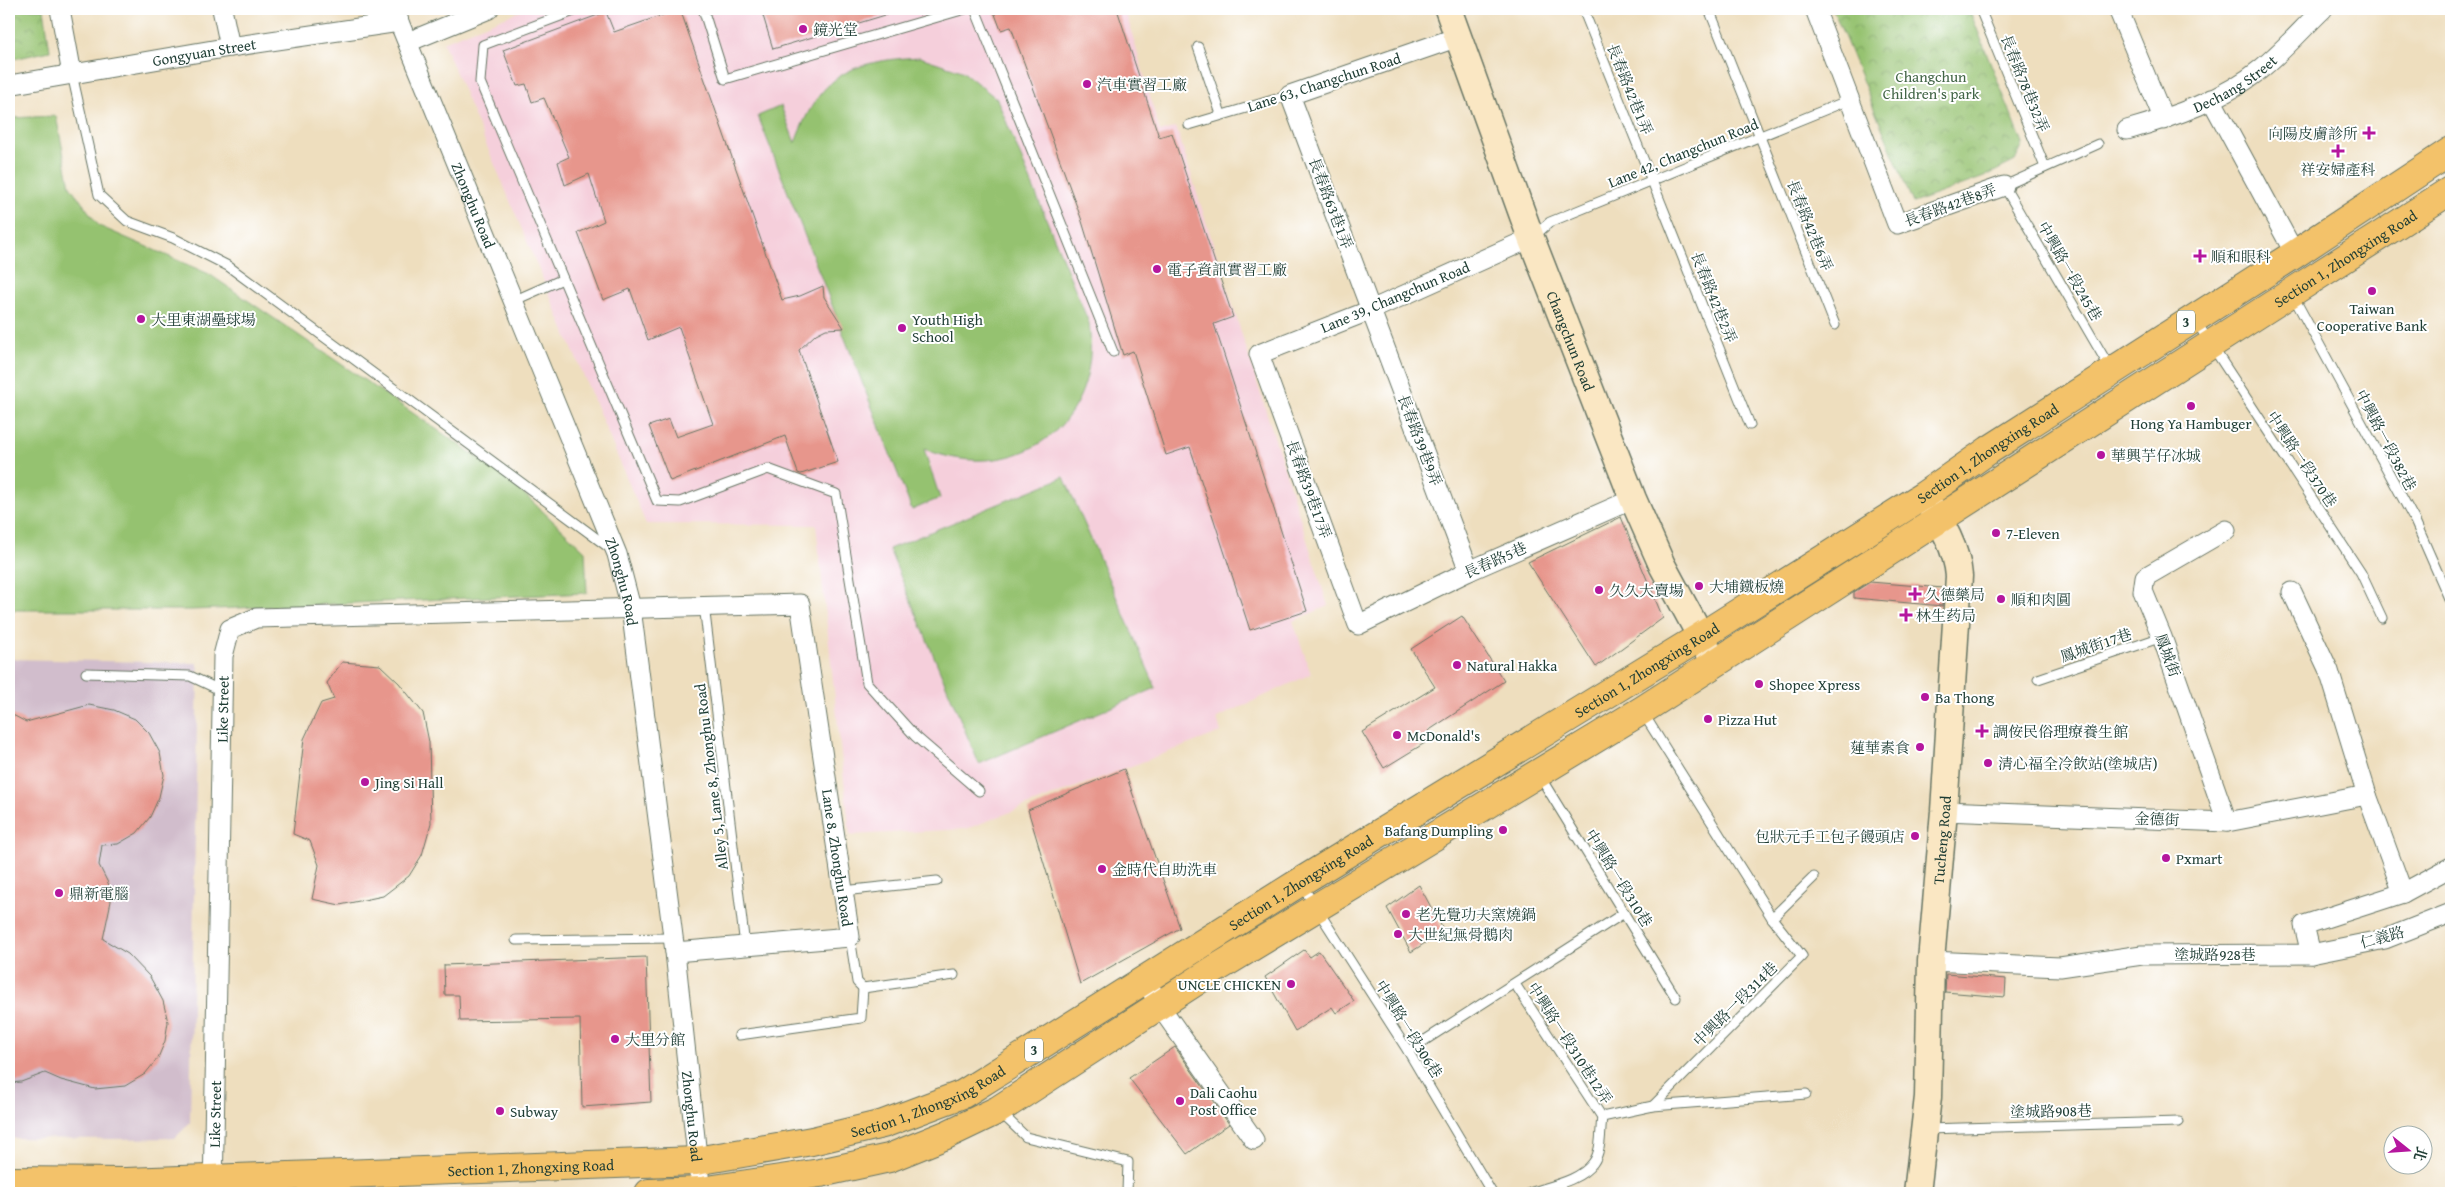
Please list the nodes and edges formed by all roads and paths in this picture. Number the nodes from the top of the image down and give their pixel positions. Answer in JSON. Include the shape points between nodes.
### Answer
{"nodes":[{"id":1,"x":60,"y":9,"type":"edge"},
{"id":2,"x":222,"y":9,"type":"edge"},
{"id":3,"x":489,"y":9,"type":"edge"},
{"id":4,"x":579,"y":9,"type":"edge"},
{"id":5,"x":703,"y":9,"type":"edge"},
{"id":6,"x":964,"y":9,"type":"edge"},
{"id":7,"x":975,"y":9,"type":"edge"},
{"id":8,"x":1448,"y":9,"type":"edge"},
{"id":9,"x":1583,"y":9,"type":"edge"},
{"id":10,"x":1709,"y":9,"type":"edge"},
{"id":11,"x":1815,"y":9,"type":"edge"},
{"id":12,"x":1980,"y":9,"type":"edge"},
{"id":13,"x":2118,"y":9,"type":"edge"},
{"id":14,"x":2323,"y":9,"type":"edge"},
{"id":15,"x":398,"y":16,"type":"edge"},
{"id":16,"x":1458,"y":37,"type":"junction"},
{"id":17,"x":408,"y":42,"type":"junction"},
{"id":18,"x":230,"y":46,"type":"junction"},
{"id":19,"x":1198,"y":47,"type":"dead end"},
{"id":20,"x":72,"y":74,"type":"junction"},
{"id":21,"x":9,"y":85,"type":"edge"},
{"id":22,"x":1290,"y":95,"type":"junction"},
{"id":23,"x":1849,"y":100,"type":"junction"},
{"id":24,"x":2211,"y":100,"type":"junction"},
{"id":25,"x":1221,"y":114,"type":"junction"},
{"id":26,"x":2164,"y":120,"type":"junction"},
{"id":27,"x":1190,"y":125,"type":"dead end"},
{"id":28,"x":2127,"y":130,"type":"dead end"},
{"id":29,"x":1760,"y":136,"type":"junction"},
{"id":30,"x":2098,"y":144,"type":"dead end"},
{"id":31,"x":2451,"y":151,"type":"edge"},
{"id":32,"x":2045,"y":167,"type":"junction"},
{"id":33,"x":1652,"y":180,"type":"junction"},
{"id":34,"x":2004,"y":186,"type":"junction"},
{"id":35,"x":2451,"y":190,"type":"edge"},
{"id":36,"x":1531,"y":238,"type":"junction"},
{"id":37,"x":2295,"y":254,"type":"junction"},
{"id":38,"x":563,"y":279,"type":"junction"},
{"id":39,"x":2291,"y":292,"type":"junction"},
{"id":40,"x":513,"y":300,"type":"junction"},
{"id":41,"x":1371,"y":310,"type":"junction"},
{"id":42,"x":2193,"y":318,"type":"junction"},
{"id":43,"x":1835,"y":324,"type":"dead end"},
{"id":44,"x":2209,"y":345,"type":"junction"},
{"id":45,"x":1113,"y":352,"type":"dead end"},
{"id":46,"x":1259,"y":354,"type":"joint"},
{"id":47,"x":2112,"y":371,"type":"junction"},
{"id":48,"x":1750,"y":425,"type":"dead end"},
{"id":49,"x":1923,"y":496,"type":"junction"},
{"id":50,"x":1633,"y":499,"type":"junction"},
{"id":51,"x":1940,"y":520,"type":"junction"},
{"id":52,"x":2226,"y":530,"type":"dead end"},
{"id":53,"x":617,"y":554,"type":"junction"},
{"id":54,"x":1469,"y":571,"type":"junction"},
{"id":55,"x":2292,"y":592,"type":"dead end"},
{"id":56,"x":2451,"y":603,"type":"edge"},
{"id":57,"x":704,"y":605,"type":"junction"},
{"id":58,"x":631,"y":608,"type":"junction"},
{"id":59,"x":2382,"y":618,"type":"dead end"},
{"id":60,"x":1358,"y":625,"type":"joint"},
{"id":61,"x":1700,"y":637,"type":"junction"},
{"id":62,"x":2162,"y":637,"type":"junction"},
{"id":63,"x":1715,"y":663,"type":"junction"},
{"id":64,"x":86,"y":673,"type":"dead end"},
{"id":65,"x":2038,"y":679,"type":"dead end"},
{"id":66,"x":222,"y":691,"type":"junction"},
{"id":67,"x":1641,"y":711,"type":"junction"},
{"id":68,"x":1538,"y":772,"type":"junction"},
{"id":69,"x":979,"y":791,"type":"dead end"},
{"id":70,"x":2367,"y":795,"type":"junction"},
{"id":71,"x":1944,"y":811,"type":"junction"},
{"id":72,"x":2227,"y":822,"type":"junction"},
{"id":73,"x":2451,"y":867,"type":"edge"},
{"id":74,"x":1814,"y":877,"type":"dead end"},
{"id":75,"x":937,"y":881,"type":"dead end"},
{"id":76,"x":1300,"y":882,"type":"junction"},
{"id":77,"x":844,"y":891,"type":"junction"},
{"id":78,"x":2403,"y":894,"type":"junction"},
{"id":79,"x":1316,"y":908,"type":"junction"},
{"id":80,"x":1624,"y":913,"type":"junction"},
{"id":81,"x":2451,"y":913,"type":"edge"},
{"id":82,"x":1772,"y":918,"type":"junction"},
{"id":83,"x":850,"y":937,"type":"junction"},
{"id":84,"x":516,"y":940,"type":"dead end"},
{"id":85,"x":674,"y":946,"type":"junction"},
{"id":86,"x":745,"y":946,"type":"junction"},
{"id":87,"x":2311,"y":954,"type":"junction"},
{"id":88,"x":1931,"y":961,"type":"junction"},
{"id":89,"x":954,"y":975,"type":"dead end"},
{"id":90,"x":1146,"y":980,"type":"junction"},
{"id":91,"x":1515,"y":984,"type":"junction"},
{"id":92,"x":863,"y":988,"type":"junction"},
{"id":93,"x":1676,"y":998,"type":"dead end"},
{"id":94,"x":1159,"y":1005,"type":"junction"},
{"id":95,"x":739,"y":1035,"type":"dead end"},
{"id":96,"x":1408,"y":1051,"type":"junction"},
{"id":97,"x":1806,"y":1094,"type":"dead end"},
{"id":98,"x":1653,"y":1106,"type":"junction"},
{"id":99,"x":998,"y":1110,"type":"junction"},
{"id":100,"x":1602,"y":1117,"type":"junction"},
{"id":101,"x":2179,"y":1122,"type":"dead end"},
{"id":102,"x":1924,"y":1130,"type":"junction"},
{"id":103,"x":1254,"y":1140,"type":"dead end"},
{"id":104,"x":696,"y":1161,"type":"junction"},
{"id":105,"x":9,"y":1181,"type":"edge"},
{"id":106,"x":214,"y":1185,"type":"edge"},
{"id":107,"x":126,"y":1188,"type":"edge"},
{"id":108,"x":701,"y":1192,"type":"edge"},
{"id":109,"x":649,"y":1193,"type":"edge"},
{"id":110,"x":1127,"y":1193,"type":"edge"},
{"id":111,"x":1492,"y":1193,"type":"edge"},
{"id":112,"x":1530,"y":1193,"type":"edge"},
{"id":113,"x":1917,"y":1193,"type":"edge"}],
"edges":[{"from":1,"to":20,"type":"street"},
{"from":2,"to":18,"type":"street"},
{"from":3,"to":17,"type":"street"},
{"from":4,"to":38,"type":"lane","via":[[483,45],[480,82]]},
{"from":5,"to":6,"type":"lane","via":[[724,79]]},
{"from":7,"to":45,"type":"lane"},
{"from":8,"to":16,"type":"street","name":"Changchun Road"},
{"from":9,"to":33,"type":"lane","name":"長春路42巷1弄"},
{"from":10,"to":29,"type":"lane","name":"長春路42巷6弄"},
{"from":11,"to":23,"type":"street"},
{"from":12,"to":32,"type":"lane","name":"長春路78巷32弄"},
{"from":13,"to":26,"type":"street"},
{"from":14,"to":24,"type":"street","name":"Dechang Street","via":[[2262,68]]},
{"from":15,"to":17,"type":"street","name":"Zhonghu Road"},
{"from":15,"to":18,"type":"street","name":"Gongyuan Street"},
{"from":16,"to":22,"type":"street","name":"Lane 63, Changchun Road"},
{"from":16,"to":36,"type":"street","name":"Changchun Road"},
{"from":17,"to":40,"type":"street","name":"Zhonghu Road"},
{"from":18,"to":20,"type":"street","name":"Gongyuan Street"},
{"from":19,"to":25,"type":"lane"},
{"from":20,"to":21,"type":"street","name":"Gongyuan Street"},
{"from":20,"to":53,"type":"lane","via":[[99,195],[127,221],[173,238],[228,266]]},
{"from":22,"to":25,"type":"lane","name":"Lane 63, Changchun Road"},
{"from":22,"to":41,"type":"street","name":"長春路63巷1弄"},
{"from":23,"to":29,"type":"lane","name":"Lane 42, Changchun Road"},
{"from":23,"to":34,"type":"street","name":"長春路42巷8弄","via":[[1897,224]]},
{"from":24,"to":26,"type":"street","name":"Dechang Street"},
{"from":24,"to":37,"type":"street"},
{"from":25,"to":27,"type":"lane","name":"Lane 63, Changchun Road"},
{"from":26,"to":28,"type":"street","name":"Dechang Street"},
{"from":29,"to":33,"type":"lane","name":"Lane 42, Changchun Road"},
{"from":29,"to":43,"type":"lane","name":"長春路42巷6弄"},
{"from":30,"to":32,"type":"lane","name":"長春路42巷8弄"},
{"from":31,"to":37,"type":"main road","name":"Section 1, Zhongxing Road","number":"3"},
{"from":32,"to":34,"type":"lane","name":"長春路42巷8弄"},
{"from":33,"to":36,"type":"lane","name":"Lane 42, Changchun Road","via":[[1550,222]]},
{"from":33,"to":48,"type":"lane","name":"長春路42巷2弄"},
{"from":34,"to":47,"type":"lane","name":"中興路一段245巷"},
{"from":35,"to":39,"type":"main road","name":"Section 1, Zhongxing Road","number":"3"},
{"from":36,"to":41,"type":"street","name":"Lane 39, Changchun Road"},
{"from":36,"to":50,"type":"street","name":"Changchun Road"},
{"from":37,"to":42,"type":"main road","name":"Section 1, Zhongxing Road","number":"3"},
{"from":38,"to":40,"type":"lane"},
{"from":38,"to":69,"type":"lane","via":[[657,501],[680,502],[768,469],[836,494],[867,683],[915,736]]},
{"from":39,"to":44,"type":"main road","name":"Section 1, Zhongxing Road","number":"3"},
{"from":39,"to":56,"type":"lane","name":"中興路一段382巷","via":[[2415,521]]},
{"from":40,"to":53,"type":"street","name":"Zhonghu Road"},
{"from":41,"to":46,"type":"street","name":"Lane 39, Changchun Road"},
{"from":41,"to":54,"type":"street","name":"長春路39巷9弄"},
{"from":42,"to":44,"type":"lane","name":"中興路一段370巷"},
{"from":42,"to":47,"type":"main road","name":"Section 1, Zhongxing Road","number":"3"},
{"from":44,"to":51,"type":"main road","name":"Section 1, Zhongxing Road","number":"3"},
{"from":44,"to":59,"type":"lane","name":"中興路一段370巷","via":[[2361,573]]},
{"from":46,"to":60,"type":"street","name":"長春路39巷17弄"},
{"from":47,"to":49,"type":"main road","name":"Section 1, Zhongxing Road","number":"3"},
{"from":49,"to":51,"type":"street","name":"Tucheng Road"},
{"from":49,"to":61,"type":"main road","name":"Section 1, Zhongxing Road","number":"3"},
{"from":50,"to":54,"type":"street","name":"長春路5巷"},
{"from":50,"to":61,"type":"street","name":"Changchun Road","via":[[1662,565]]},
{"from":51,"to":63,"type":"main road","name":"Section 1, Zhongxing Road","number":"3"},
{"from":51,"to":71,"type":"street","name":"Tucheng Road","via":[[1958,558],[1959,576]]},
{"from":52,"to":62,"type":"street","name":"鳳城街","via":[[2144,577],[2143,591]]},
{"from":53,"to":58,"type":"street","name":"Zhonghu Road"},
{"from":54,"to":60,"type":"street","name":"長春路5巷"},
{"from":55,"to":70,"type":"street","via":[[2329,671]]},
{"from":57,"to":58,"type":"street"},
{"from":57,"to":77,"type":"street","name":"Lane 8, Zhonghu Road","via":[[800,604]]},
{"from":57,"to":86,"type":"lane","name":"Alley 5, Lane 8, Zhonghu Road"},
{"from":58,"to":66,"type":"street","name":"Like Street","via":[[256,618],[230,629],[223,656]]},
{"from":58,"to":85,"type":"street","name":"Zhonghu Road"},
{"from":61,"to":63,"type":"street","name":"Changchun Road"},
{"from":61,"to":76,"type":"main road","name":"Section 1, Zhongxing Road","number":"3"},
{"from":62,"to":65,"type":"lane","name":"鳳城街17巷"},
{"from":62,"to":72,"type":"street","name":"鳳城街"},
{"from":63,"to":67,"type":"main road","name":"Section 1, Zhongxing Road","number":"3"},
{"from":64,"to":66,"type":"lane","via":[[190,676]]},
{"from":66,"to":106,"type":"street","name":"Like Street"},
{"from":67,"to":68,"type":"main road","name":"Section 1, Zhongxing Road","number":"3"},
{"from":67,"to":82,"type":"lane","name":"中興路一段314巷"},
{"from":68,"to":79,"type":"main road","name":"Section 1, Zhongxing Road","number":"3"},
{"from":68,"to":80,"type":"lane","name":"中興路一段310巷"},
{"from":70,"to":72,"type":"street","name":"金德街"},
{"from":70,"to":78,"type":"street"},
{"from":71,"to":72,"type":"street","name":"金德街"},
{"from":71,"to":88,"type":"street","name":"Tucheng Road"},
{"from":73,"to":78,"type":"street"},
{"from":74,"to":82,"type":"lane"},
{"from":75,"to":77,"type":"lane"},
{"from":76,"to":79,"type":"lane","name":"中興路一段306巷"},
{"from":76,"to":90,"type":"main road","name":"Section 1, Zhongxing Road","number":"3"},
{"from":77,"to":83,"type":"street","name":"Lane 8, Zhonghu Road"},
{"from":78,"to":87,"type":"street","via":[[2304,925]]},
{"from":79,"to":94,"type":"main road","name":"Section 1, Zhongxing Road","number":"3"},
{"from":79,"to":96,"type":"lane","name":"中興路一段306巷"},
{"from":80,"to":91,"type":"lane","name":"中興路一段310巷12弄"},
{"from":80,"to":93,"type":"lane","name":"中興路一段310巷"},
{"from":81,"to":87,"type":"street","name":"仁義路","via":[[2385,939]]},
{"from":82,"to":98,"type":"lane","name":"中興路一段314巷","via":[[1802,956]]},
{"from":83,"to":86,"type":"street","name":"Lane 8, Zhonghu Road"},
{"from":83,"to":92,"type":"lane","via":[[857,982]]},
{"from":84,"to":85,"type":"lane"},
{"from":85,"to":86,"type":"street","name":"Lane 8, Zhonghu Road"},
{"from":85,"to":104,"type":"street","name":"Zhonghu Road"},
{"from":87,"to":88,"type":"street","name":"塗城路928巷","via":[[2142,955],[2060,967]]},
{"from":88,"to":102,"type":"street","name":"Tucheng Road","via":[[1928,1097]]},
{"from":89,"to":92,"type":"lane"},
{"from":90,"to":94,"type":"street"},
{"from":90,"to":104,"type":"main road","name":"Section 1, Zhongxing Road","number":"3","via":[[963,1094],[884,1124],[812,1141]]},
{"from":91,"to":96,"type":"lane","name":"中興路一段310巷12弄"},
{"from":91,"to":100,"type":"lane","name":"中興路一段310巷12弄"},
{"from":92,"to":95,"type":"lane","via":[[861,1018]]},
{"from":94,"to":99,"type":"main road","name":"Section 1, Zhongxing Road","number":"3"},
{"from":94,"to":103,"type":"street"},
{"from":96,"to":111,"type":"lane","name":"中興路一段306巷"},
{"from":97,"to":98,"type":"lane"},
{"from":98,"to":100,"type":"lane"},
{"from":99,"to":108,"type":"main road","name":"Section 1, Zhongxing Road","number":"3","via":[[889,1158]]},
{"from":99,"to":110,"type":"lane","via":[[1026,1136],[1128,1162]]},
{"from":100,"to":112,"type":"lane","via":[[1594,1162],[1582,1174]]},
{"from":101,"to":102,"type":"lane","name":"塗城路908巷"},
{"from":102,"to":113,"type":"street","name":"Tucheng Road"},
{"from":104,"to":106,"type":"main road","name":"Section 1, Zhongxing Road","number":"3"},
{"from":104,"to":108,"type":"street","name":"Zhonghu Road"},
{"from":105,"to":107,"type":"main road","name":"Section 1, Zhongxing Road","number":"3"},
{"from":106,"to":107,"type":"main road","name":"Section 1, Zhongxing Road","number":"3"},
{"from":108,"to":109,"type":"main road","name":"Section 1, Zhongxing Road","number":"3"}]}
